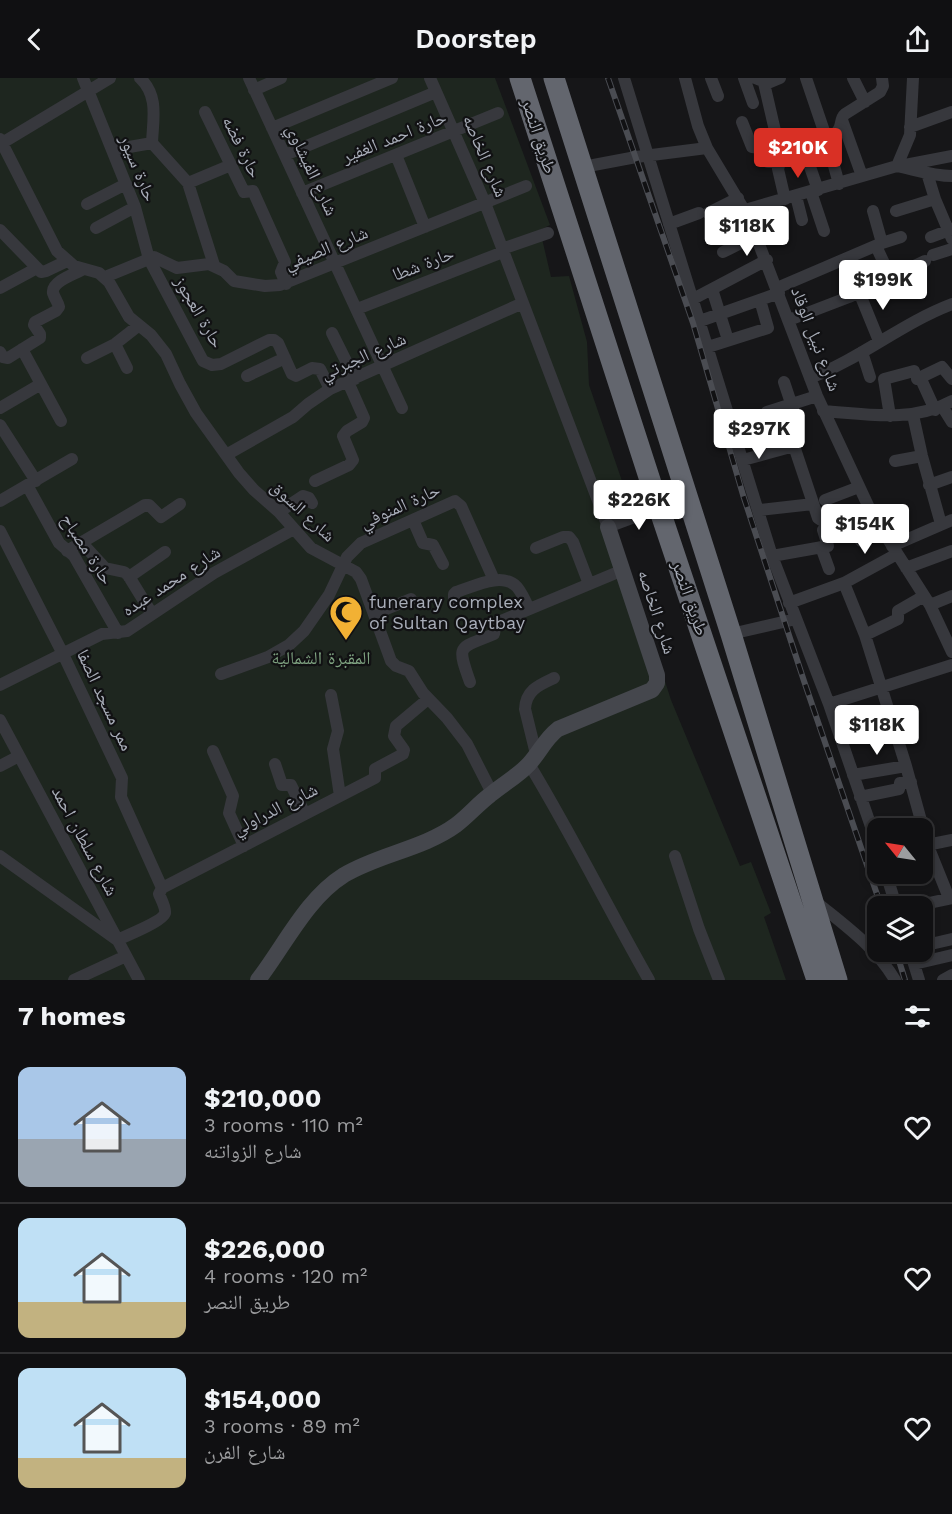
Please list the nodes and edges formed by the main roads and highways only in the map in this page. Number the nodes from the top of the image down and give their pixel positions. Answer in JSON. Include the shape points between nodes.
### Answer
{"nodes":[{"id":1,"x":520,"y":78,"type":"edge"},
{"id":2,"x":554,"y":78,"type":"edge"},
{"id":3,"x":817,"y":980,"type":"edge"},
{"id":4,"x":837,"y":980,"type":"edge"}],
"edges":[{"from":1,"to":3,"type":"highway","name":"طريق النصر"},
{"from":2,"to":4,"type":"highway","name":"طريق النصر"}]}
